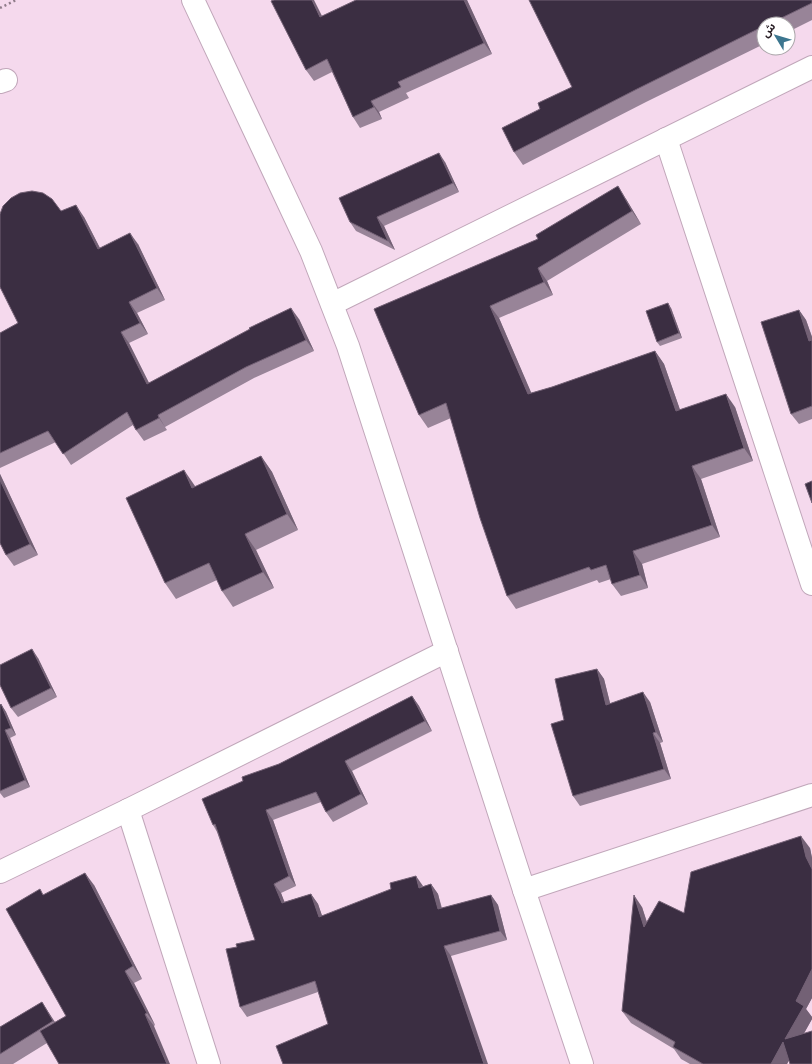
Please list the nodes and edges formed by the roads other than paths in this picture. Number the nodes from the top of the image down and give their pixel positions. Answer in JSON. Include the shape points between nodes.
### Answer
{"nodes":[{"id":1,"x":193,"y":0,"type":"edge"},
{"id":2,"x":812,"y":67,"type":"edge"},
{"id":3,"x":666,"y":139,"type":"junction"},
{"id":4,"x":332,"y":304,"type":"junction"},
{"id":5,"x":812,"y":584,"type":"edge"},
{"id":6,"x":447,"y":651,"type":"junction"},
{"id":7,"x":812,"y":795,"type":"edge"},
{"id":8,"x":128,"y":810,"type":"junction"},
{"id":9,"x":0,"y":872,"type":"edge"},
{"id":10,"x":524,"y":890,"type":"junction"},
{"id":11,"x":209,"y":1064,"type":"edge"},
{"id":12,"x":582,"y":1064,"type":"edge"}],
"edges":[{"from":1,"to":4,"type":"street","via":[[288,199]]},
{"from":2,"to":3,"type":"street"},
{"from":3,"to":4,"type":"street"},
{"from":3,"to":5,"type":"street"},
{"from":4,"to":6,"type":"street","via":[[363,388]]},
{"from":6,"to":8,"type":"street"},
{"from":6,"to":10,"type":"street"},
{"from":7,"to":10,"type":"street"},
{"from":8,"to":9,"type":"street"},
{"from":8,"to":11,"type":"street"},
{"from":10,"to":12,"type":"street"}]}
